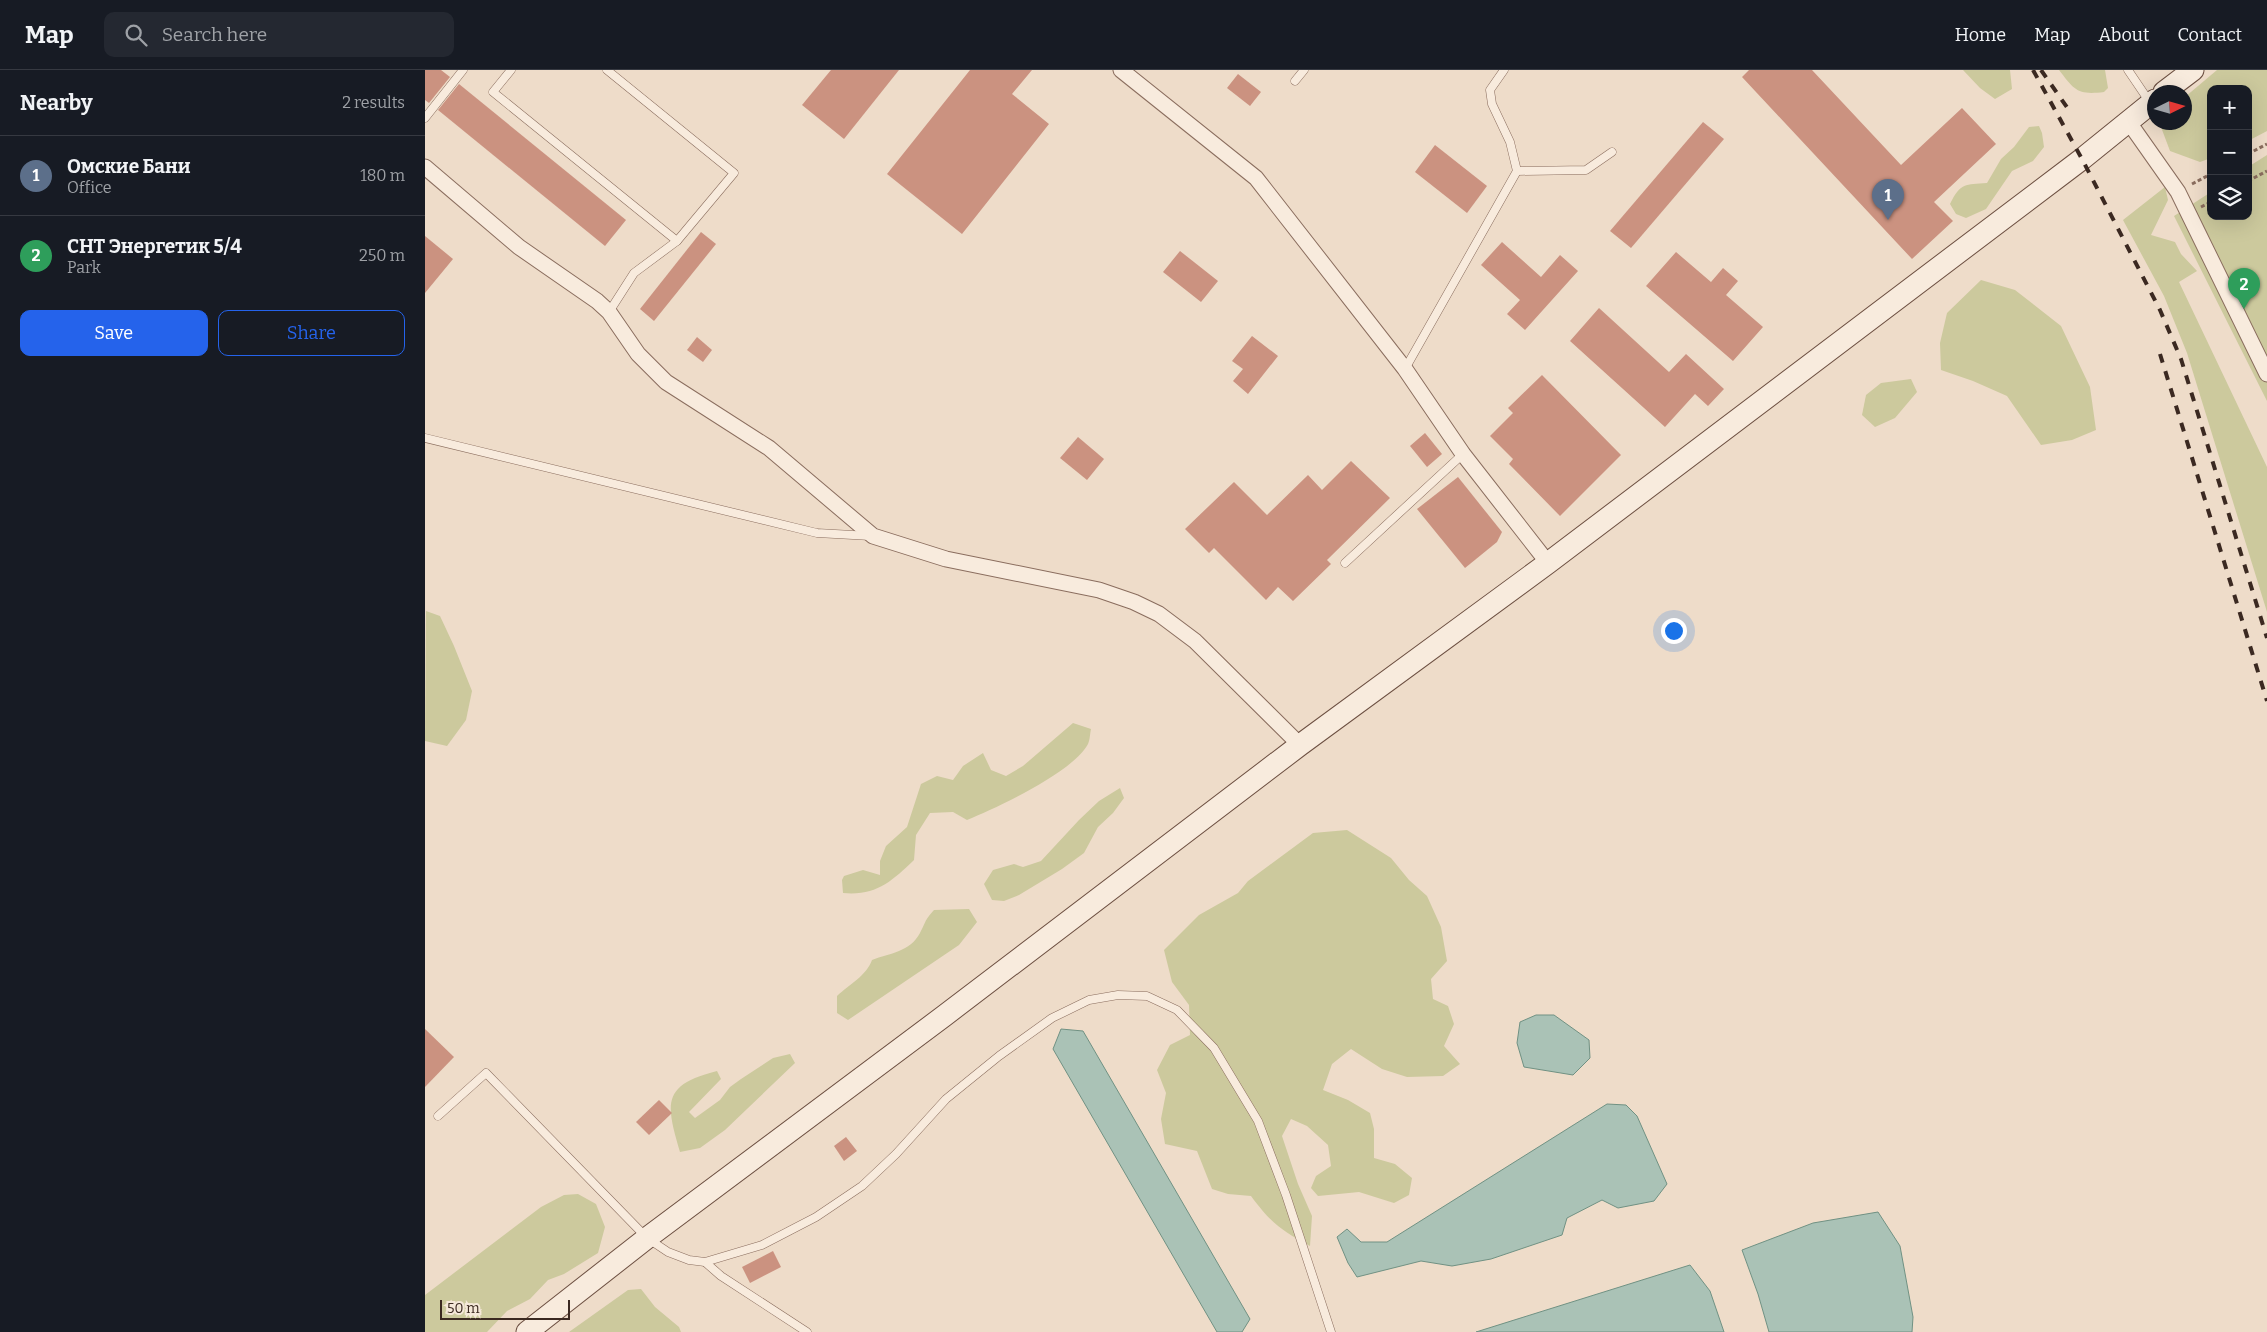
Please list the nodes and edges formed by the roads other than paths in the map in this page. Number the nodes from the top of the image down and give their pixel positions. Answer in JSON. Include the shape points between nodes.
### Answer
{"nodes":[{"id":1,"x":463,"y":70,"type":"edge"},
{"id":2,"x":511,"y":70,"type":"edge"},
{"id":3,"x":607,"y":70,"type":"edge"},
{"id":4,"x":1121,"y":70,"type":"edge"},
{"id":5,"x":1304,"y":70,"type":"edge"},
{"id":6,"x":1504,"y":70,"type":"edge"},
{"id":7,"x":2128,"y":70,"type":"edge"},
{"id":8,"x":2193,"y":70,"type":"edge"},
{"id":9,"x":1295,"y":81,"type":"dead end"},
{"id":10,"x":2173,"y":85,"type":"edge"},
{"id":11,"x":2147,"y":89,"type":"edge"},
{"id":12,"x":2147,"y":105,"type":"edge"},
{"id":13,"x":425,"y":118,"type":"edge"},
{"id":14,"x":2128,"y":121,"type":"junction"},
{"id":15,"x":1612,"y":152,"type":"dead end"},
{"id":16,"x":425,"y":167,"type":"edge"},
{"id":17,"x":1517,"y":171,"type":"junction"},
{"id":18,"x":677,"y":241,"type":"junction"},
{"id":19,"x":609,"y":312,"type":"junction"},
{"id":20,"x":1405,"y":369,"type":"junction"},
{"id":21,"x":2267,"y":374,"type":"edge"},
{"id":22,"x":425,"y":438,"type":"edge"},
{"id":23,"x":1463,"y":454,"type":"junction"},
{"id":24,"x":873,"y":536,"type":"junction"},
{"id":25,"x":1345,"y":563,"type":"dead end"},
{"id":26,"x":1548,"y":563,"type":"junction"},
{"id":27,"x":1300,"y":745,"type":"junction"},
{"id":28,"x":438,"y":1116,"type":"dead end"},
{"id":29,"x":647,"y":1238,"type":"junction"},
{"id":30,"x":705,"y":1262,"type":"junction"},
{"id":31,"x":527,"y":1332,"type":"edge"},
{"id":32,"x":807,"y":1332,"type":"edge"},
{"id":33,"x":1331,"y":1332,"type":"edge"}],
"edges":[{"from":1,"to":13,"type":"lane"},
{"from":2,"to":18,"type":"lane","via":[[493,92]]},
{"from":3,"to":18,"type":"lane","via":[[734,173]]},
{"from":4,"to":20,"type":"street","via":[[1256,178]]},
{"from":5,"to":9,"type":"lane"},
{"from":6,"to":17,"type":"lane","via":[[1490,90],[1492,104],[1511,142]]},
{"from":7,"to":11,"type":"lane"},
{"from":8,"to":10,"type":"street"},
{"from":12,"to":14,"type":"street"},
{"from":14,"to":21,"type":"street","via":[[2178,192]]},
{"from":14,"to":26,"type":"street"},
{"from":15,"to":17,"type":"lane","via":[[1586,170]]},
{"from":16,"to":19,"type":"street","via":[[519,247]]},
{"from":17,"to":20,"type":"lane"},
{"from":18,"to":19,"type":"lane","via":[[634,273]]},
{"from":19,"to":24,"type":"street","via":[[637,354],[666,382],[769,448]]},
{"from":20,"to":23,"type":"street"},
{"from":22,"to":24,"type":"lane","via":[[817,533]]},
{"from":23,"to":25,"type":"lane"},
{"from":23,"to":26,"type":"street"},
{"from":24,"to":27,"type":"street","via":[[946,559],[1099,590],[1159,614],[1195,641]]},
{"from":26,"to":27,"type":"street"},
{"from":27,"to":29,"type":"street"},
{"from":28,"to":29,"type":"lane","via":[[486,1072]]},
{"from":29,"to":30,"type":"lane","via":[[668,1252]]},
{"from":29,"to":31,"type":"street"},
{"from":30,"to":32,"type":"lane"},
{"from":30,"to":33,"type":"lane","via":[[762,1246],[816,1218],[862,1186],[947,1099],[1052,1018],[1089,1000],[1118,995],[1147,996],[1177,1010],[1214,1048],[1258,1121],[1287,1195]]}]}
